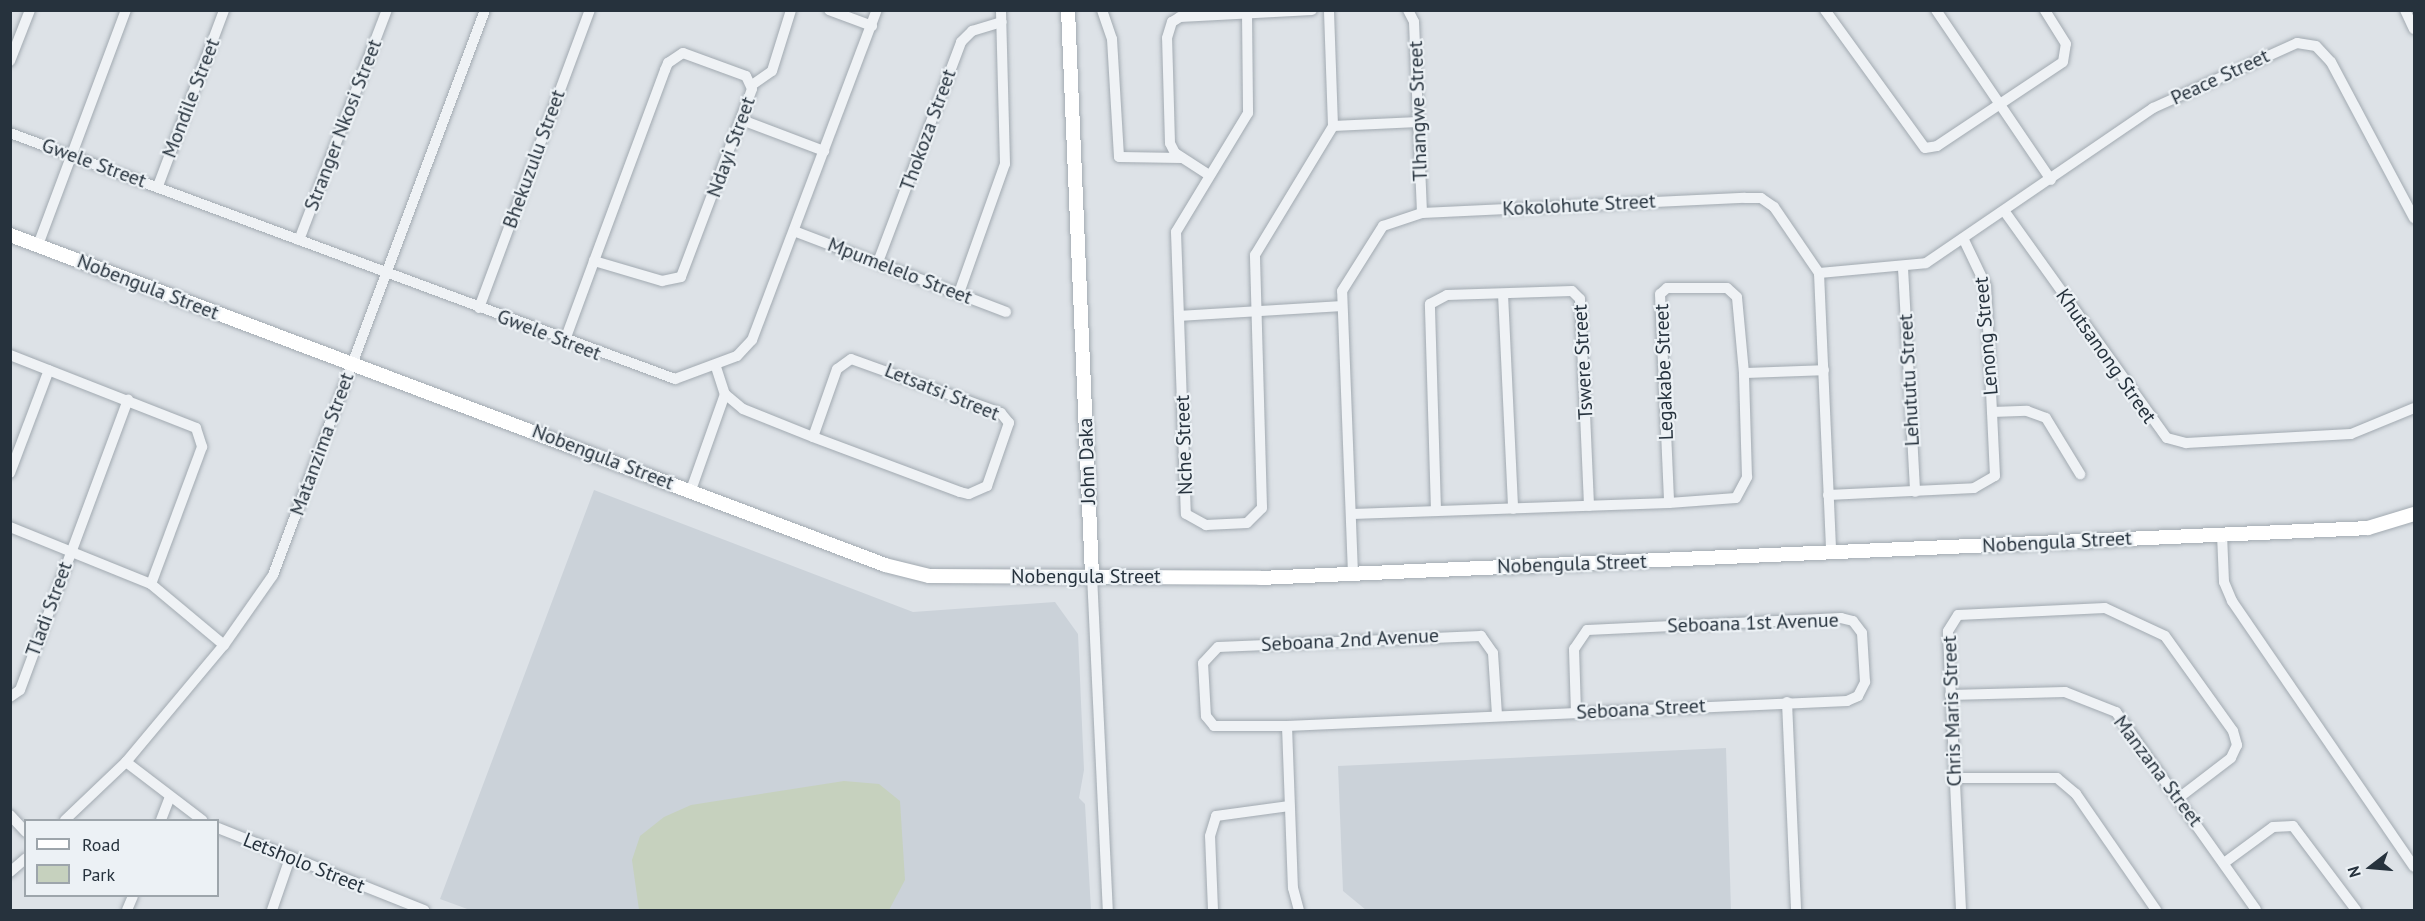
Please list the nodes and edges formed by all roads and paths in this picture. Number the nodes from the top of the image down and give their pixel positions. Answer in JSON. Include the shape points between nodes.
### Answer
{"nodes":[{"id":1,"x":30,"y":10,"type":"edge"},
{"id":2,"x":126,"y":10,"type":"edge"},
{"id":3,"x":224,"y":10,"type":"edge"},
{"id":4,"x":387,"y":10,"type":"edge"},
{"id":5,"x":485,"y":10,"type":"edge"},
{"id":6,"x":590,"y":10,"type":"edge"},
{"id":7,"x":791,"y":10,"type":"edge"},
{"id":8,"x":829,"y":10,"type":"edge"},
{"id":9,"x":877,"y":10,"type":"edge"},
{"id":10,"x":1068,"y":10,"type":"edge"},
{"id":11,"x":1102,"y":10,"type":"edge"},
{"id":12,"x":1312,"y":10,"type":"edge"},
{"id":13,"x":1329,"y":10,"type":"edge"},
{"id":14,"x":1408,"y":10,"type":"edge"},
{"id":15,"x":1825,"y":10,"type":"edge"},
{"id":16,"x":1936,"y":10,"type":"edge"},
{"id":17,"x":2045,"y":10,"type":"edge"},
{"id":18,"x":2405,"y":11,"type":"edge"},
{"id":19,"x":1247,"y":14,"type":"junction"},
{"id":20,"x":1001,"y":16,"type":"edge"},
{"id":21,"x":872,"y":26,"type":"junction"},
{"id":22,"x":2415,"y":29,"type":"edge"},
{"id":23,"x":10,"y":61,"type":"edge"},
{"id":24,"x":752,"y":85,"type":"junction"},
{"id":25,"x":2000,"y":105,"type":"junction"},
{"id":26,"x":742,"y":120,"type":"junction"},
{"id":27,"x":1418,"y":122,"type":"junction"},
{"id":28,"x":1333,"y":126,"type":"junction"},
{"id":29,"x":10,"y":133,"type":"edge"},
{"id":30,"x":824,"y":151,"type":"junction"},
{"id":31,"x":72,"y":155,"type":"junction"},
{"id":32,"x":1182,"y":158,"type":"junction"},
{"id":33,"x":1209,"y":176,"type":"junction"},
{"id":34,"x":2051,"y":180,"type":"junction"},
{"id":35,"x":158,"y":186,"type":"junction"},
{"id":36,"x":2415,"y":190,"type":"edge"},
{"id":37,"x":2403,"y":197,"type":"junction"},
{"id":38,"x":2005,"y":212,"type":"junction"},
{"id":39,"x":1422,"y":213,"type":"junction"},
{"id":40,"x":2415,"y":218,"type":"edge"},
{"id":41,"x":794,"y":231,"type":"junction"},
{"id":42,"x":10,"y":235,"type":"edge"},
{"id":43,"x":1963,"y":238,"type":"junction"},
{"id":44,"x":299,"y":240,"type":"junction"},
{"id":45,"x":38,"y":245,"type":"junction"},
{"id":46,"x":594,"y":261,"type":"junction"},
{"id":47,"x":878,"y":262,"type":"junction"},
{"id":48,"x":1904,"y":268,"type":"junction"},
{"id":49,"x":384,"y":273,"type":"junction"},
{"id":50,"x":1819,"y":273,"type":"junction"},
{"id":51,"x":958,"y":293,"type":"junction"},
{"id":52,"x":1503,"y":294,"type":"junction"},
{"id":53,"x":1342,"y":306,"type":"junction"},
{"id":54,"x":478,"y":308,"type":"junction"},
{"id":55,"x":1256,"y":311,"type":"junction"},
{"id":56,"x":1006,"y":312,"type":"dead end"},
{"id":57,"x":1179,"y":316,"type":"junction"},
{"id":58,"x":565,"y":340,"type":"junction"},
{"id":59,"x":10,"y":355,"type":"edge"},
{"id":60,"x":351,"y":363,"type":"junction"},
{"id":61,"x":716,"y":367,"type":"junction"},
{"id":62,"x":49,"y":370,"type":"junction"},
{"id":63,"x":1824,"y":370,"type":"junction"},
{"id":64,"x":1744,"y":373,"type":"junction"},
{"id":65,"x":725,"y":394,"type":"junction"},
{"id":66,"x":128,"y":399,"type":"junction"},
{"id":67,"x":2415,"y":408,"type":"edge"},
{"id":68,"x":1992,"y":412,"type":"junction"},
{"id":69,"x":813,"y":437,"type":"junction"},
{"id":70,"x":10,"y":473,"type":"edge"},
{"id":71,"x":2080,"y":474,"type":"dead end"},
{"id":72,"x":691,"y":490,"type":"junction"},
{"id":73,"x":1915,"y":492,"type":"junction"},
{"id":74,"x":1828,"y":495,"type":"junction"},
{"id":75,"x":1669,"y":503,"type":"junction"},
{"id":76,"x":1589,"y":506,"type":"junction"},
{"id":77,"x":1513,"y":509,"type":"junction"},
{"id":78,"x":1436,"y":511,"type":"junction"},
{"id":79,"x":1352,"y":514,"type":"junction"},
{"id":80,"x":2410,"y":517,"type":"edge"},
{"id":81,"x":10,"y":527,"type":"edge"},
{"id":82,"x":2222,"y":534,"type":"junction"},
{"id":83,"x":70,"y":551,"type":"junction"},
{"id":84,"x":1831,"y":553,"type":"junction"},
{"id":85,"x":1353,"y":574,"type":"junction"},
{"id":86,"x":1092,"y":575,"type":"junction"},
{"id":87,"x":151,"y":584,"type":"junction"},
{"id":88,"x":224,"y":645,"type":"junction"},
{"id":89,"x":1950,"y":695,"type":"junction"},
{"id":90,"x":10,"y":697,"type":"edge"},
{"id":91,"x":1787,"y":702,"type":"junction"},
{"id":92,"x":1576,"y":712,"type":"junction"},
{"id":93,"x":1497,"y":715,"type":"junction"},
{"id":94,"x":1208,"y":722,"type":"joint"},
{"id":95,"x":1287,"y":726,"type":"junction"},
{"id":96,"x":126,"y":762,"type":"junction"},
{"id":97,"x":1953,"y":778,"type":"junction"},
{"id":98,"x":2180,"y":797,"type":"junction"},
{"id":99,"x":169,"y":799,"type":"junction"},
{"id":100,"x":1289,"y":806,"type":"junction"},
{"id":101,"x":10,"y":815,"type":"edge"},
{"id":102,"x":66,"y":819,"type":"edge"},
{"id":103,"x":161,"y":819,"type":"edge"},
{"id":104,"x":200,"y":819,"type":"edge"},
{"id":105,"x":219,"y":828,"type":"edge"},
{"id":106,"x":24,"y":830,"type":"edge"},
{"id":107,"x":290,"y":858,"type":"junction"},
{"id":108,"x":24,"y":860,"type":"edge"},
{"id":109,"x":2224,"y":863,"type":"junction"},
{"id":110,"x":2415,"y":867,"type":"edge"},
{"id":111,"x":10,"y":872,"type":"edge"},
{"id":112,"x":272,"y":910,"type":"edge"},
{"id":113,"x":424,"y":910,"type":"edge"},
{"id":114,"x":1108,"y":910,"type":"edge"},
{"id":115,"x":1213,"y":910,"type":"edge"},
{"id":116,"x":1299,"y":910,"type":"edge"},
{"id":117,"x":1796,"y":910,"type":"edge"},
{"id":118,"x":1961,"y":910,"type":"edge"},
{"id":119,"x":2156,"y":910,"type":"edge"},
{"id":120,"x":2256,"y":910,"type":"edge"},
{"id":121,"x":2356,"y":910,"type":"edge"}],
"edges":[{"from":1,"to":23,"type":"street"},
{"from":2,"to":31,"type":"street"},
{"from":3,"to":35,"type":"street","name":"Mondile Street"},
{"from":4,"to":44,"type":"street","name":"Stranger Nkosi Street"},
{"from":5,"to":49,"type":"street","name":"Matanzima Street"},
{"from":6,"to":54,"type":"street","name":"Bhekuzulu Street"},
{"from":7,"to":24,"type":"street","via":[[772,70]]},
{"from":8,"to":21,"type":"street"},
{"from":9,"to":21,"type":"street","name":"Gwele Street"},
{"from":10,"to":86,"type":"street","name":"John Daka"},
{"from":11,"to":32,"type":"street","via":[[1112,39],[1119,157]]},
{"from":12,"to":19,"type":"street"},
{"from":13,"to":28,"type":"street"},
{"from":14,"to":27,"type":"street","name":"Tlhangwe Street","via":[[1414,22]]},
{"from":15,"to":25,"type":"street","via":[[1920,146],[1937,146]]},
{"from":16,"to":25,"type":"street"},
{"from":17,"to":25,"type":"street","via":[[2062,35],[2067,54]]},
{"from":18,"to":22,"type":"street"},
{"from":19,"to":32,"type":"street","via":[[1180,17],[1168,28],[1169,137]]},
{"from":19,"to":33,"type":"street","name":"Nche Street","via":[[1250,105]]},
{"from":20,"to":47,"type":"street","name":"Thokoza Street","via":[[972,30],[960,42]]},
{"from":20,"to":51,"type":"street","via":[[1005,164]]},
{"from":21,"to":30,"type":"street","name":"Gwele Street"},
{"from":24,"to":26,"type":"street","name":"Ndayi Street"},
{"from":24,"to":46,"type":"street","name":"Ndayi Street","via":[[741,73],[683,53],[672,57]]},
{"from":25,"to":34,"type":"street"},
{"from":26,"to":30,"type":"street"},
{"from":26,"to":46,"type":"street","name":"Ndayi Street","via":[[681,277],[662,281]]},
{"from":27,"to":28,"type":"street"},
{"from":27,"to":39,"type":"street","name":"Tlhangwe Street"},
{"from":28,"to":55,"type":"street","name":"Nche Street","via":[[1257,247]]},
{"from":29,"to":31,"type":"street","name":"Gwele Street"},
{"from":30,"to":41,"type":"street","name":"Gwele Street"},
{"from":31,"to":35,"type":"street","name":"Gwele Street"},
{"from":31,"to":45,"type":"street"},
{"from":32,"to":33,"type":"street"},
{"from":33,"to":57,"type":"street","name":"Nche Street","via":[[1176,232]]},
{"from":34,"to":37,"type":"street","name":"Peace Street","via":[[2171,99],[2285,47],[2307,43],[2331,62]]},
{"from":34,"to":38,"type":"street","name":"Peace Street"},
{"from":35,"to":44,"type":"street","name":"Gwele Street"},
{"from":36,"to":37,"type":"street"},
{"from":37,"to":40,"type":"street","name":"Peace Street"},
{"from":38,"to":43,"type":"street","name":"Peace Street"},
{"from":38,"to":67,"type":"street","name":"Khutsanong Street","via":[[2145,412],[2175,442],[2351,434]]},
{"from":39,"to":50,"type":"street","name":"Kokolohute Street","via":[[1761,198],[1774,207]]},
{"from":39,"to":53,"type":"street","name":"Kokolohute Street","via":[[1383,226],[1348,276]]},
{"from":41,"to":47,"type":"street","name":"Mpumelelo Street"},
{"from":41,"to":61,"type":"street","name":"Gwele Street","via":[[752,340],[744,352]]},
{"from":42,"to":45,"type":"street","name":"Nobengula Street"},
{"from":43,"to":48,"type":"street","via":[[1926,263]]},
{"from":43,"to":68,"type":"street","name":"Lenong Street","via":[[1984,276]]},
{"from":44,"to":49,"type":"street","name":"Gwele Street"},
{"from":45,"to":60,"type":"street","name":"Nobengula Street"},
{"from":46,"to":58,"type":"street","name":"Ndayi Street"},
{"from":47,"to":51,"type":"street","name":"Mpumelelo Street"},
{"from":48,"to":50,"type":"street"},
{"from":48,"to":73,"type":"street","name":"Lehututu Street"},
{"from":49,"to":54,"type":"street","name":"Gwele Street"},
{"from":49,"to":60,"type":"street","name":"Matanzima Street"},
{"from":50,"to":63,"type":"street"},
{"from":51,"to":56,"type":"street","name":"Mpumelelo Street"},
{"from":52,"to":76,"type":"street","name":"Tswere Street","via":[[1580,294]]},
{"from":52,"to":77,"type":"street"},
{"from":52,"to":78,"type":"street","name":"Tswere Street","via":[[1440,297],[1427,311]]},
{"from":53,"to":55,"type":"street"},
{"from":53,"to":79,"type":"street","name":"Kokolohute Street"},
{"from":54,"to":58,"type":"street","name":"Gwele Street"},
{"from":55,"to":57,"type":"street"},
{"from":55,"to":57,"type":"street","name":"Nche Street","via":[[1262,508],[1247,523],[1206,525],[1186,514]]},
{"from":58,"to":61,"type":"street","name":"Gwele Street","via":[[665,378]]},
{"from":59,"to":62,"type":"street"},
{"from":60,"to":72,"type":"street","name":"Nobengula Street"},
{"from":60,"to":88,"type":"street","name":"Matanzima Street","via":[[273,574]]},
{"from":61,"to":65,"type":"street"},
{"from":62,"to":66,"type":"street"},
{"from":62,"to":70,"type":"street"},
{"from":63,"to":64,"type":"street"},
{"from":63,"to":74,"type":"street"},
{"from":64,"to":75,"type":"street","name":"Legakabe Street","via":[[1744,489],[1731,500]]},
{"from":64,"to":75,"type":"street","name":"Legakabe Street","via":[[1734,293],[1718,286],[1662,290]]},
{"from":65,"to":69,"type":"street","name":"Letsatsi Street","via":[[743,409]]},
{"from":65,"to":72,"type":"street"},
{"from":66,"to":83,"type":"street","name":"Tladi Street"},
{"from":66,"to":87,"type":"street","via":[[186,422],[201,436],[202,447]]},
{"from":68,"to":71,"type":"street","name":"Lenong Street","via":[[2026,411],[2046,418]]},
{"from":68,"to":73,"type":"street","name":"Lenong Street","via":[[1991,483]]},
{"from":69,"to":69,"type":"street","name":"Letsatsi Street","via":[[977,495],[987,486],[1010,431],[1001,413],[851,359],[837,369]]},
{"from":72,"to":86,"type":"street","name":"Nobengula Street","via":[[906,572]]},
{"from":73,"to":74,"type":"street","name":"Lenong Street"},
{"from":74,"to":84,"type":"street"},
{"from":75,"to":76,"type":"street","name":"Legakabe Street"},
{"from":76,"to":77,"type":"street","name":"Legakabe Street"},
{"from":77,"to":78,"type":"street","name":"Legakabe Street"},
{"from":78,"to":79,"type":"street","name":"Legakabe Street"},
{"from":79,"to":85,"type":"street","name":"Kokolohute Street"},
{"from":80,"to":82,"type":"street","name":"Nobengula Street","via":[[2368,528]]},
{"from":81,"to":83,"type":"street"},
{"from":82,"to":84,"type":"street","name":"Nobengula Street"},
{"from":82,"to":110,"type":"street","via":[[2224,582],[2232,601]]},
{"from":83,"to":87,"type":"street"},
{"from":83,"to":90,"type":"street","name":"Tladi Street","via":[[20,690]]},
{"from":84,"to":85,"type":"street","name":"Nobengula Street"},
{"from":85,"to":86,"type":"street","name":"Nobengula Street"},
{"from":86,"to":114,"type":"street","name":"John Daka"},
{"from":87,"to":88,"type":"street"},
{"from":88,"to":96,"type":"street","name":"Matanzima Street"},
{"from":89,"to":97,"type":"street","name":"Chris Maris Street"},
{"from":89,"to":98,"type":"street","name":"Manzana Street","via":[[2064,692],[2088,697],[2122,718]]},
{"from":89,"to":98,"type":"street","name":"Chris Maris Street","via":[[1948,631],[1958,615],[2092,607],[2118,612],[2165,636],[2236,738],[2231,758]]},
{"from":91,"to":92,"type":"street","name":"Seboana Street"},
{"from":91,"to":92,"type":"street","name":"Seboana 1st Avenue","via":[[1858,696],[1865,682],[1859,626],[1841,618],[1587,630],[1574,649]]},
{"from":91,"to":117,"type":"street"},
{"from":92,"to":93,"type":"street","name":"Seboana Street"},
{"from":93,"to":94,"type":"street","name":"Seboana 2nd Avenue","via":[[1492,647],[1480,636],[1464,635],[1218,647],[1203,663]]},
{"from":93,"to":95,"type":"street","name":"Seboana Street"},
{"from":94,"to":95,"type":"street","name":"Seboana Street","via":[[1221,728]]},
{"from":95,"to":100,"type":"street"},
{"from":96,"to":99,"type":"street"},
{"from":96,"to":102,"type":"street","name":"Matanzima Street"},
{"from":97,"to":118,"type":"street","name":"Chris Maris Street"},
{"from":97,"to":119,"type":"street","via":[[2057,778],[2076,794]]},
{"from":98,"to":109,"type":"street","name":"Manzana Street"},
{"from":99,"to":103,"type":"street"},
{"from":99,"to":104,"type":"street"},
{"from":100,"to":115,"type":"street","via":[[1216,816],[1210,836]]},
{"from":100,"to":116,"type":"street"},
{"from":101,"to":106,"type":"street"},
{"from":105,"to":107,"type":"street","name":"Letsholo Street"},
{"from":107,"to":112,"type":"street"},
{"from":107,"to":113,"type":"street","name":"Letsholo Street"},
{"from":108,"to":111,"type":"street"},
{"from":109,"to":120,"type":"street","name":"Manzana Street"},
{"from":109,"to":121,"type":"street","via":[[2273,827],[2293,826]]}]}
